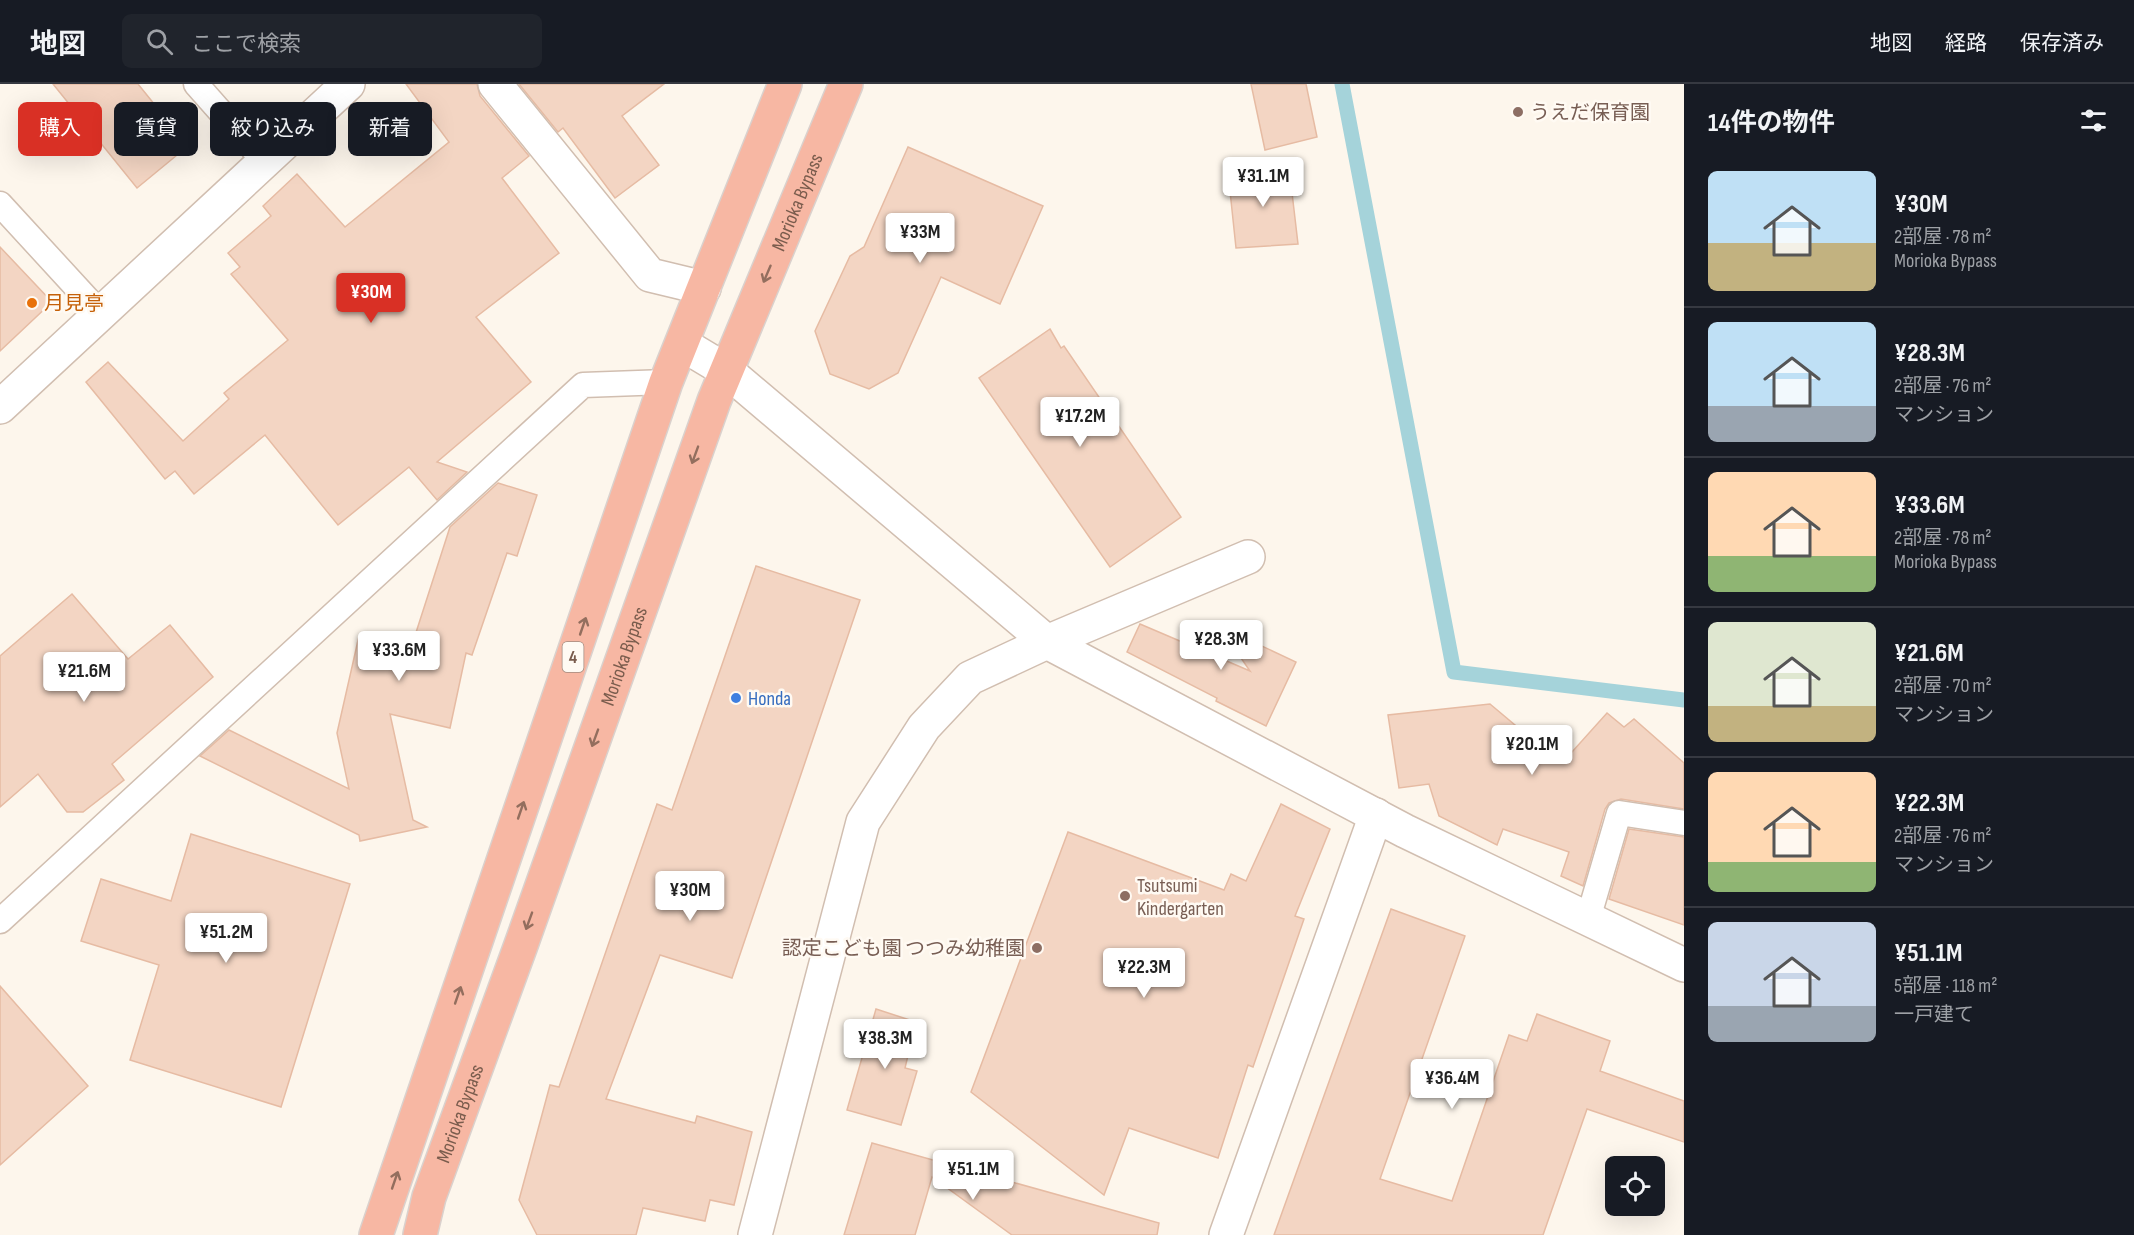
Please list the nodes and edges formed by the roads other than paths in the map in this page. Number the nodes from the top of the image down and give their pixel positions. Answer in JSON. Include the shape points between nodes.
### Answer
{"nodes":[{"id":1,"x":196,"y":84,"type":"edge"},
{"id":2,"x":348,"y":84,"type":"edge"},
{"id":3,"x":495,"y":84,"type":"edge"},
{"id":4,"x":785,"y":84,"type":"edge"},
{"id":5,"x":846,"y":84,"type":"edge"},
{"id":6,"x":264,"y":162,"type":"junction"},
{"id":7,"x":0,"y":204,"type":"edge"},
{"id":8,"x":704,"y":288,"type":"junction"},
{"id":9,"x":101,"y":314,"type":"junction"},
{"id":10,"x":682,"y":344,"type":"junction"},
{"id":11,"x":727,"y":371,"type":"junction"},
{"id":12,"x":666,"y":382,"type":"junction"},
{"id":13,"x":0,"y":407,"type":"edge"},
{"id":14,"x":1248,"y":557,"type":"dead end"},
{"id":15,"x":1047,"y":642,"type":"junction"},
{"id":16,"x":1376,"y":815,"type":"junction"},
{"id":17,"x":1684,"y":823,"type":"edge"},
{"id":18,"x":1588,"y":919,"type":"junction"},
{"id":19,"x":0,"y":921,"type":"edge"},
{"id":20,"x":1684,"y":965,"type":"edge"},
{"id":21,"x":376,"y":1235,"type":"edge"},
{"id":22,"x":420,"y":1235,"type":"edge"},
{"id":23,"x":755,"y":1235,"type":"edge"},
{"id":24,"x":1226,"y":1235,"type":"edge"}],
"edges":[{"from":1,"to":6,"type":"lane"},
{"from":2,"to":6,"type":"street"},
{"from":3,"to":8,"type":"street","via":[[650,275]]},
{"from":4,"to":8,"type":"highway","name":"Morioka Bypass","number":"4"},
{"from":5,"to":11,"type":"highway","name":"Morioka Bypass","one_way":true},
{"from":6,"to":9,"type":"street"},
{"from":7,"to":9,"type":"lane"},
{"from":8,"to":10,"type":"highway","name":"Morioka Bypass","number":"4"},
{"from":9,"to":13,"type":"street"},
{"from":10,"to":11,"type":"street"},
{"from":10,"to":12,"type":"highway","name":"Morioka Bypass","number":"4"},
{"from":11,"to":15,"type":"street"},
{"from":11,"to":22,"type":"highway","name":"Morioka Bypass","one_way":true,"via":[[429,1197]]},
{"from":12,"to":19,"type":"lane","via":[[583,385]]},
{"from":21,"to":12,"type":"highway","name":"Morioka Bypass","number":"4","one_way":true},
{"from":14,"to":15,"type":"street"},
{"from":15,"to":16,"type":"street"},
{"from":15,"to":23,"type":"street","via":[[970,678],[924,727],[863,822]]},
{"from":16,"to":18,"type":"street"},
{"from":16,"to":24,"type":"street"},
{"from":17,"to":18,"type":"lane","via":[[1619,813]]},
{"from":18,"to":20,"type":"street"}]}
